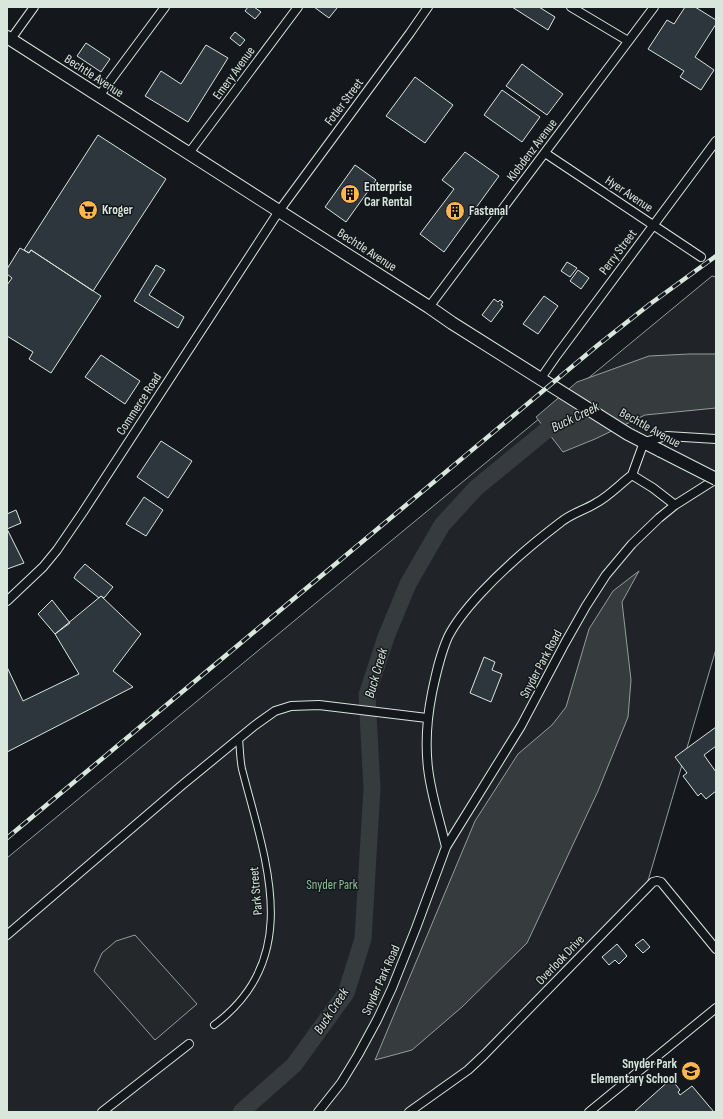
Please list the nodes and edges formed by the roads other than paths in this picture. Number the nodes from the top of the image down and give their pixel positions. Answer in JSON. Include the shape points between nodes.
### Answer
{"nodes":[{"id":1,"x":34,"y":7,"type":"edge"},
{"id":2,"x":165,"y":7,"type":"edge"},
{"id":3,"x":298,"y":7,"type":"edge"},
{"id":4,"x":428,"y":7,"type":"edge"},
{"id":5,"x":571,"y":7,"type":"edge"},
{"id":6,"x":654,"y":7,"type":"edge"},
{"id":7,"x":9,"y":38,"type":"edge"},
{"id":8,"x":628,"y":42,"type":"junction"},
{"id":9,"x":99,"y":96,"type":"junction"},
{"id":10,"x":716,"y":141,"type":"edge"},
{"id":11,"x":189,"y":153,"type":"junction"},
{"id":12,"x":545,"y":153,"type":"junction"},
{"id":13,"x":279,"y":211,"type":"junction"},
{"id":14,"x":653,"y":225,"type":"junction"},
{"id":15,"x":700,"y":257,"type":"dead end"},
{"id":16,"x":429,"y":307,"type":"junction"},
{"id":17,"x":541,"y":378,"type":"junction"},
{"id":18,"x":716,"y":439,"type":"edge"},
{"id":19,"x":644,"y":442,"type":"junction"},
{"id":20,"x":632,"y":475,"type":"junction"},
{"id":21,"x":716,"y":479,"type":"edge"},
{"id":22,"x":675,"y":505,"type":"junction"},
{"id":23,"x":7,"y":601,"type":"edge"},
{"id":24,"x":427,"y":718,"type":"junction"},
{"id":25,"x":239,"y":739,"type":"junction"},
{"id":26,"x":446,"y":847,"type":"junction"},
{"id":27,"x":7,"y":935,"type":"edge"},
{"id":28,"x":716,"y":949,"type":"edge"},
{"id":29,"x":716,"y":1008,"type":"edge"},
{"id":30,"x":214,"y":1025,"type":"dead end"},
{"id":31,"x":189,"y":1044,"type":"dead end"},
{"id":32,"x":102,"y":1112,"type":"edge"},
{"id":33,"x":318,"y":1112,"type":"edge"},
{"id":34,"x":409,"y":1112,"type":"edge"},
{"id":35,"x":589,"y":1112,"type":"edge"}],
"edges":[{"from":1,"to":7,"type":"street"},
{"from":2,"to":9,"type":"street"},
{"from":3,"to":11,"type":"street","name":"Emery Avenue"},
{"from":4,"to":13,"type":"street","name":"Fotler Street"},
{"from":5,"to":8,"type":"street"},
{"from":6,"to":8,"type":"street","name":"Klobdenz Avenue"},
{"from":7,"to":9,"type":"main road","name":"Bechtle Avenue"},
{"from":8,"to":12,"type":"street","name":"Klobdenz Avenue"},
{"from":9,"to":11,"type":"main road","name":"Bechtle Avenue"},
{"from":10,"to":14,"type":"street","name":"Perry Street"},
{"from":11,"to":13,"type":"main road","name":"Bechtle Avenue"},
{"from":12,"to":14,"type":"street","name":"Hyer Avenue"},
{"from":12,"to":16,"type":"street","name":"Klobdenz Avenue"},
{"from":13,"to":16,"type":"main road","name":"Bechtle Avenue"},
{"from":13,"to":23,"type":"street","name":"Commerce Road","via":[[61,545],[43,567]]},
{"from":14,"to":15,"type":"street","name":"Hyer Avenue"},
{"from":14,"to":17,"type":"street","name":"Perry Street"},
{"from":16,"to":17,"type":"main road","name":"Bechtle Avenue"},
{"from":17,"to":19,"type":"main road","name":"Bechtle Avenue"},
{"from":18,"to":19,"type":"street","via":[[666,436]]},
{"from":19,"to":20,"type":"street"},
{"from":19,"to":21,"type":"main road","name":"Bechtle Avenue","bridge":true},
{"from":20,"to":22,"type":"street"},
{"from":20,"to":24,"type":"street","via":[[597,503],[563,520],[520,554],[469,606],[456,622],[441,655]]},
{"from":21,"to":22,"type":"street","name":"Snyder Park Road"},
{"from":22,"to":26,"type":"street","name":"Snyder Park Road","via":[[632,544],[606,575],[565,643],[521,726]]},
{"from":24,"to":25,"type":"street","via":[[319,705],[291,706],[275,711]]},
{"from":24,"to":26,"type":"street","via":[[428,767]]},
{"from":25,"to":27,"type":"street"},
{"from":25,"to":30,"type":"street","name":"Park Street","via":[[242,768],[266,862],[272,910],[267,947],[253,982],[233,1009]]},
{"from":26,"to":33,"type":"street","name":"Snyder Park Road","via":[[416,928],[377,1020],[341,1083]]},
{"from":28,"to":34,"type":"street","name":"Overlook Drive","via":[[660,882],[653,882],[484,1055],[468,1070]]},
{"from":29,"to":35,"type":"street"},
{"from":31,"to":32,"type":"street"}]}
